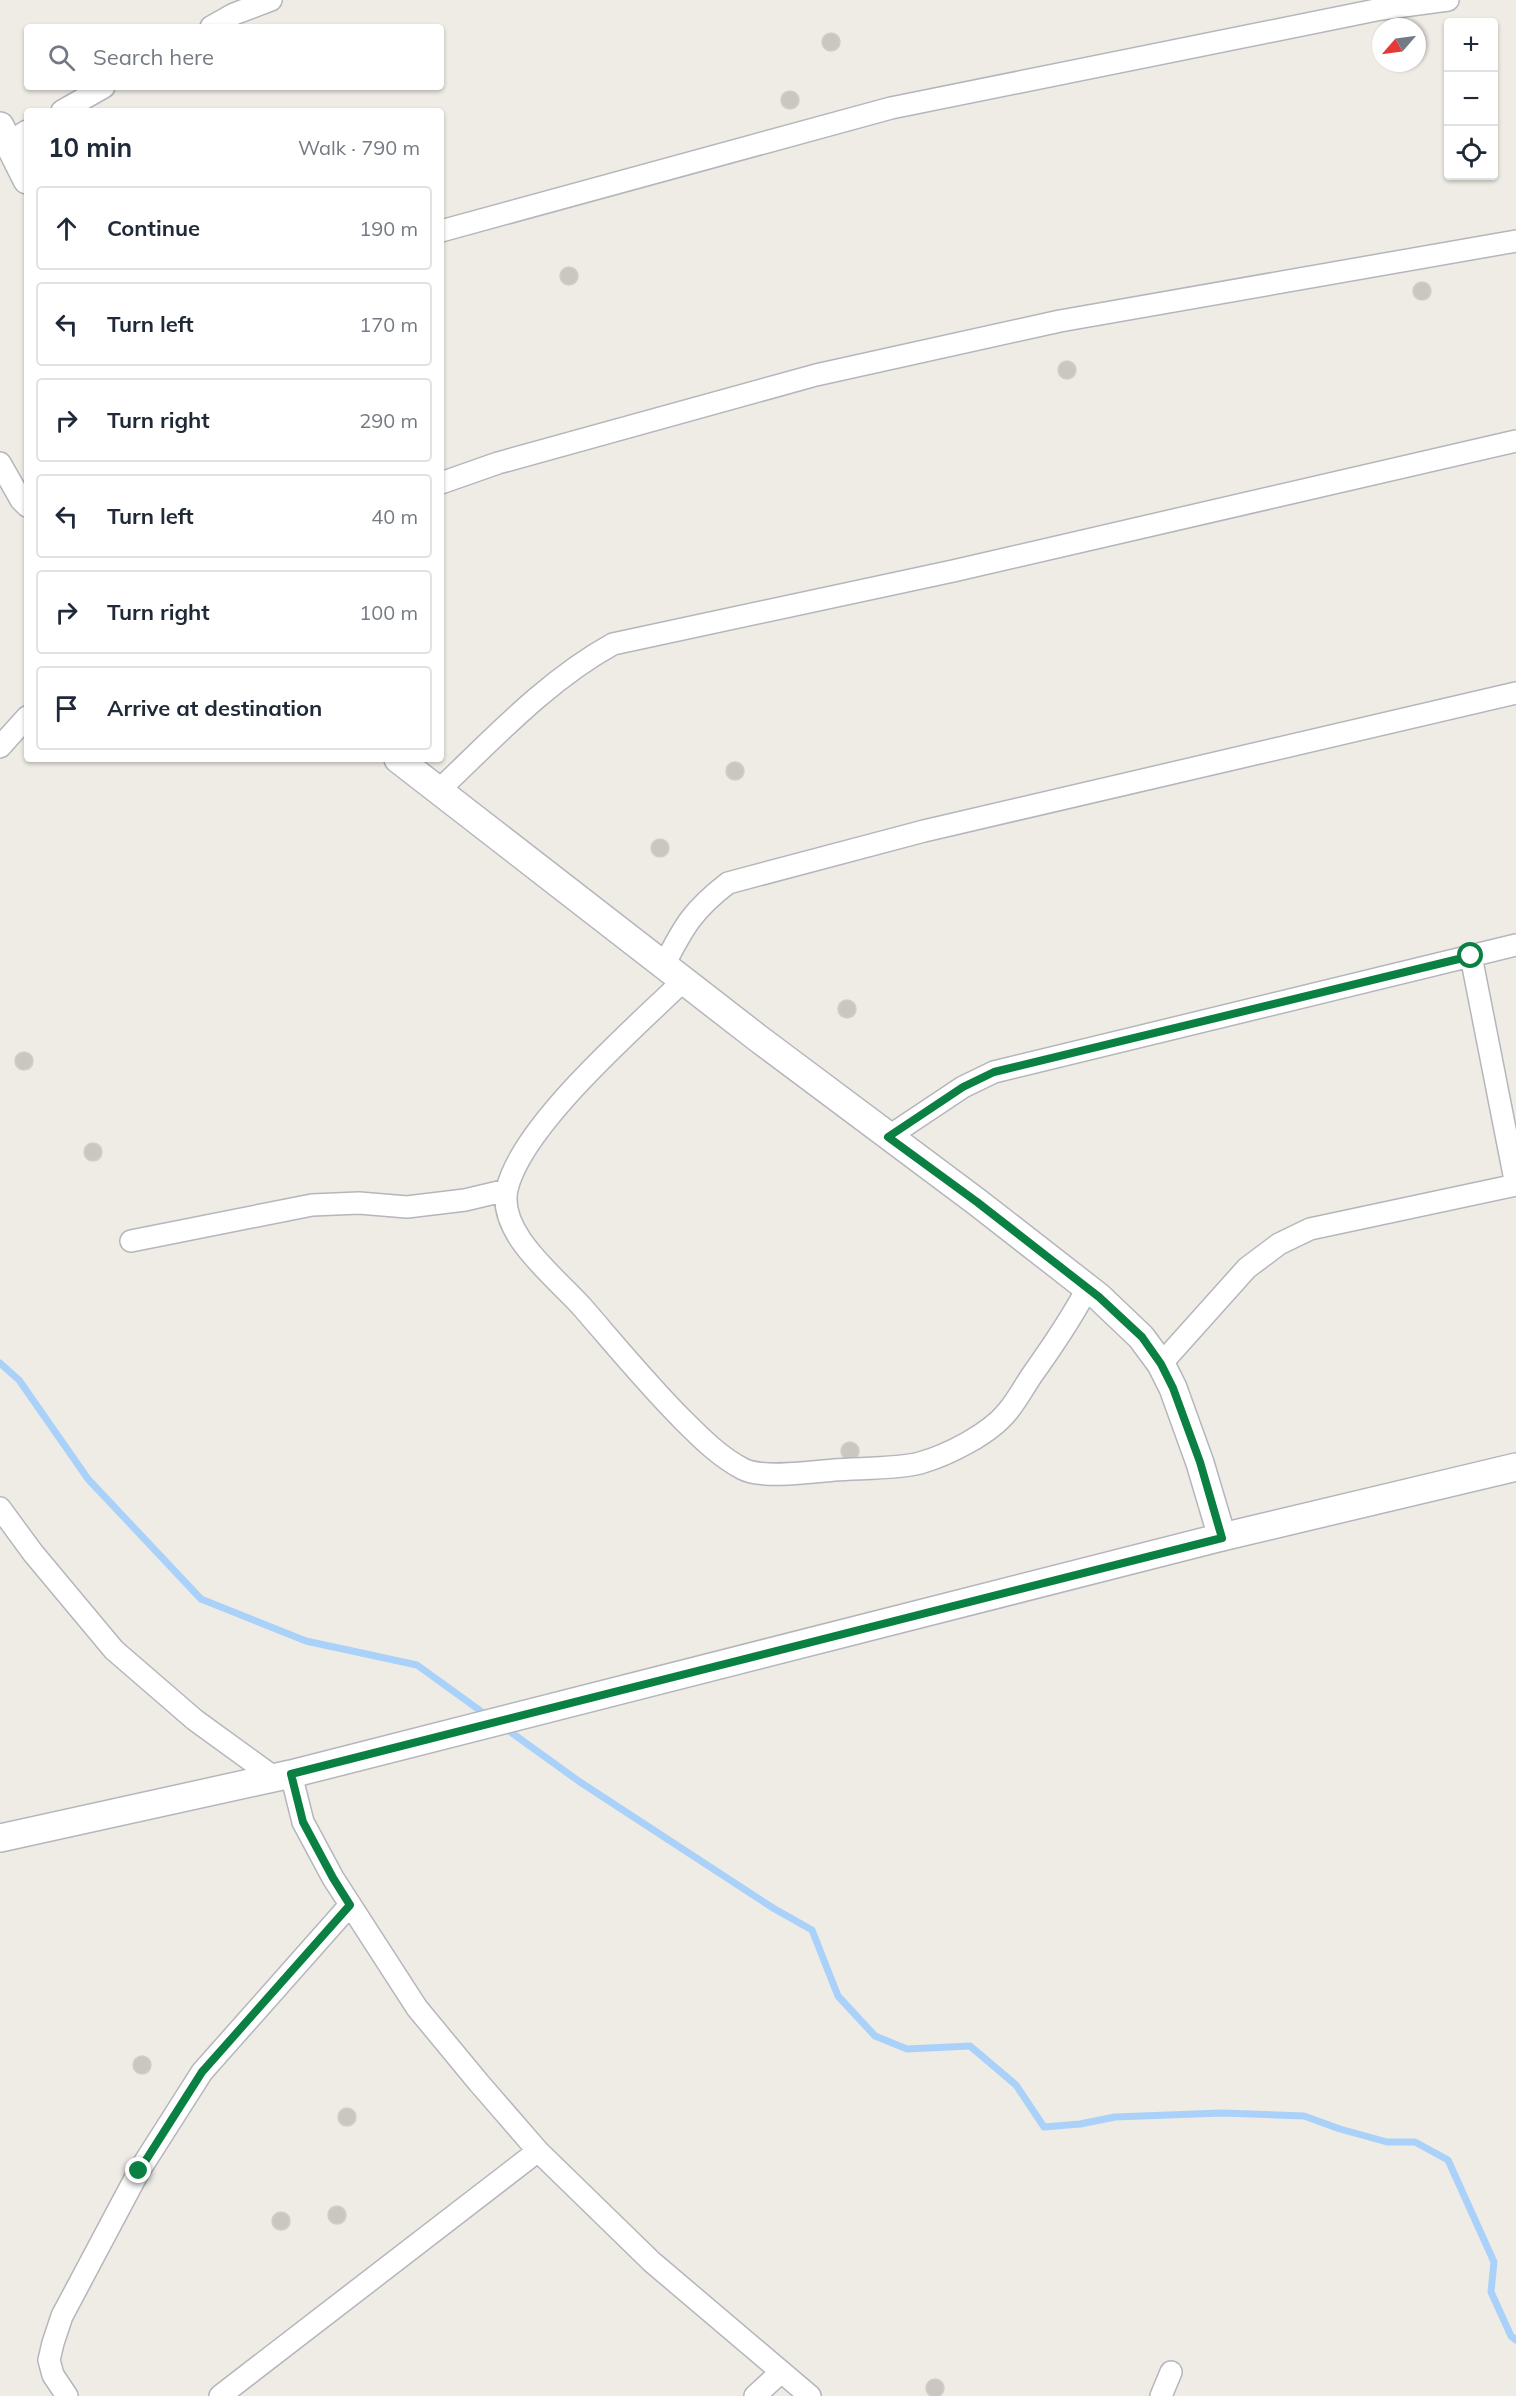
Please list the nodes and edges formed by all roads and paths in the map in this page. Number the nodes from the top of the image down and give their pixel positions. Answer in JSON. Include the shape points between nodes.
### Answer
{"nodes":[{"id":1,"x":271,"y":0,"type":"edge"},
{"id":2,"x":1448,"y":0,"type":"edge"},
{"id":3,"x":1380,"y":4,"type":"edge"},
{"id":4,"x":216,"y":24,"type":"edge"},
{"id":5,"x":99,"y":90,"type":"edge"},
{"id":6,"x":67,"y":108,"type":"edge"},
{"id":7,"x":12,"y":133,"type":"edge"},
{"id":8,"x":24,"y":171,"type":"edge"},
{"id":9,"x":444,"y":230,"type":"edge"},
{"id":10,"x":1516,"y":241,"type":"edge"},
{"id":11,"x":1516,"y":441,"type":"edge"},
{"id":12,"x":0,"y":463,"type":"edge"},
{"id":13,"x":444,"y":482,"type":"edge"},
{"id":14,"x":24,"y":503,"type":"edge"},
{"id":15,"x":1516,"y":693,"type":"edge"},
{"id":16,"x":24,"y":720,"type":"edge"},
{"id":17,"x":0,"y":747,"type":"edge"},
{"id":18,"x":402,"y":762,"type":"edge"},
{"id":19,"x":438,"y":791,"type":"junction"},
{"id":20,"x":1516,"y":945,"type":"edge"},
{"id":21,"x":1471,"y":956,"type":"junction"},
{"id":22,"x":674,"y":972,"type":"junction"},
{"id":23,"x":888,"y":1137,"type":"junction"},
{"id":24,"x":1516,"y":1185,"type":"edge"},
{"id":25,"x":507,"y":1190,"type":"junction"},
{"id":26,"x":131,"y":1241,"type":"dead end"},
{"id":27,"x":1088,"y":1289,"type":"junction"},
{"id":28,"x":1161,"y":1364,"type":"junction"},
{"id":29,"x":1516,"y":1467,"type":"edge"},
{"id":30,"x":0,"y":1508,"type":"edge"},
{"id":31,"x":1222,"y":1538,"type":"junction"},
{"id":32,"x":283,"y":1776,"type":"junction"},
{"id":33,"x":0,"y":1838,"type":"edge"},
{"id":34,"x":350,"y":1905,"type":"junction"},
{"id":35,"x":538,"y":2151,"type":"junction"},
{"id":36,"x":781,"y":2372,"type":"junction"},
{"id":37,"x":1172,"y":2372,"type":"dead end"},
{"id":38,"x":67,"y":2396,"type":"edge"},
{"id":39,"x":220,"y":2396,"type":"edge"},
{"id":40,"x":755,"y":2396,"type":"edge"},
{"id":41,"x":810,"y":2396,"type":"edge"},
{"id":42,"x":1161,"y":2396,"type":"edge"}],
"edges":[{"from":1,"to":4,"type":"street"},
{"from":2,"to":3,"type":"street"},
{"from":3,"to":9,"type":"street","via":[[891,108]]},
{"from":5,"to":6,"type":"street"},
{"from":7,"to":8,"type":"street"},
{"from":10,"to":13,"type":"street","via":[[1060,321],[816,375],[498,463]]},
{"from":11,"to":19,"type":"street","via":[[953,571],[613,644],[556,680]]},
{"from":12,"to":14,"type":"street"},
{"from":15,"to":22,"type":"street","via":[[924,831],[728,883],[684,925]]},
{"from":16,"to":17,"type":"street"},
{"from":18,"to":19,"type":"street"},
{"from":19,"to":22,"type":"street"},
{"from":20,"to":21,"type":"street"},
{"from":21,"to":23,"type":"street","via":[[994,1072],[963,1087]]},
{"from":21,"to":24,"type":"street"},
{"from":22,"to":23,"type":"street"},
{"from":22,"to":25,"type":"street","via":[[536,1133]]},
{"from":23,"to":27,"type":"street"},
{"from":24,"to":28,"type":"street","via":[[1310,1229],[1279,1244],[1247,1268]]},
{"from":25,"to":26,"type":"street","via":[[407,1207],[312,1205]]},
{"from":25,"to":27,"type":"street","via":[[506,1209],[517,1236],[651,1388],[709,1445],[745,1470],[790,1474],[917,1464],[944,1455],[980,1435],[1007,1413]]},
{"from":27,"to":28,"type":"street","via":[[1142,1337]]},
{"from":28,"to":31,"type":"street","via":[[1200,1462]]},
{"from":29,"to":31,"type":"street"},
{"from":30,"to":32,"type":"street","via":[[114,1650],[195,1720]]},
{"from":31,"to":32,"type":"street"},
{"from":32,"to":33,"type":"street"},
{"from":32,"to":34,"type":"street","via":[[303,1822]]},
{"from":34,"to":35,"type":"street","via":[[417,2008]]},
{"from":34,"to":38,"type":"street","via":[[202,2072],[139,2171],[56,2334],[49,2360],[53,2375]]},
{"from":35,"to":36,"type":"street","via":[[652,2262]]},
{"from":35,"to":39,"type":"street"},
{"from":36,"to":40,"type":"street"},
{"from":36,"to":41,"type":"street"},
{"from":37,"to":42,"type":"street"}]}
